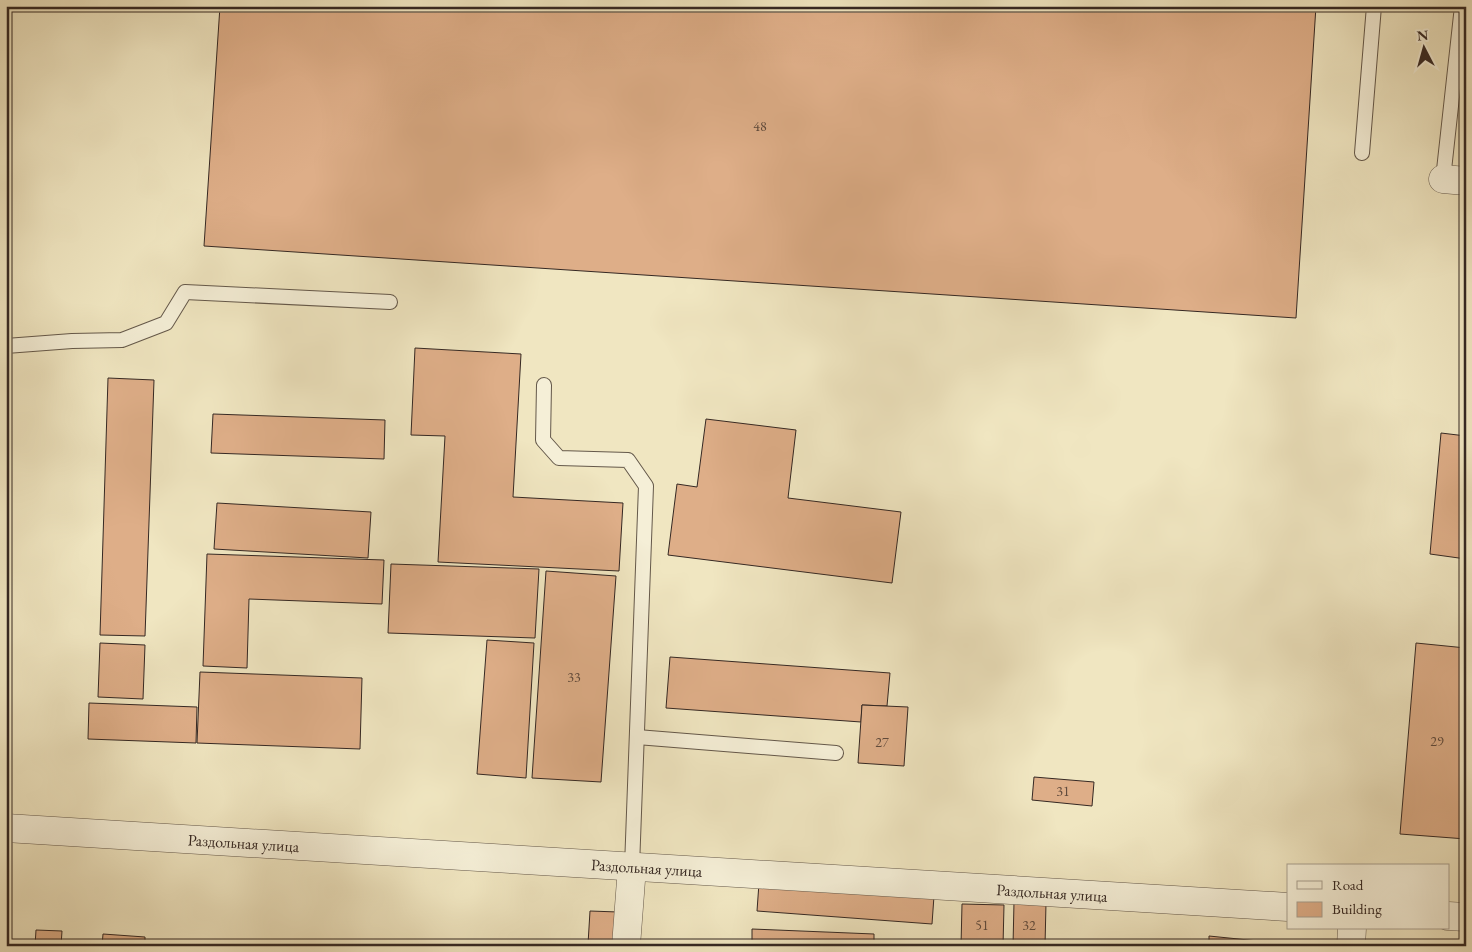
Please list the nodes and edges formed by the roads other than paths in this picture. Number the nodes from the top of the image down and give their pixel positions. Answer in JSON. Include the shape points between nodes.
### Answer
{"nodes":[{"id":1,"x":1374,"y":6,"type":"edge"},
{"id":2,"x":1462,"y":6,"type":"edge"},
{"id":3,"x":1362,"y":153,"type":"dead end"},
{"id":4,"x":1454,"y":180,"type":"edge"},
{"id":5,"x":390,"y":302,"type":"dead end"},
{"id":6,"x":6,"y":346,"type":"edge"},
{"id":7,"x":544,"y":385,"type":"dead end"},
{"id":8,"x":637,"y":737,"type":"junction"},
{"id":9,"x":836,"y":752,"type":"dead end"},
{"id":10,"x":6,"y":828,"type":"edge"},
{"id":11,"x":632,"y":867,"type":"junction"},
{"id":12,"x":1287,"y":907,"type":"edge"},
{"id":13,"x":1450,"y":916,"type":"edge"},
{"id":14,"x":1466,"y":917,"type":"edge"},
{"id":15,"x":1352,"y":930,"type":"edge"},
{"id":16,"x":626,"y":946,"type":"edge"},
{"id":17,"x":1351,"y":946,"type":"edge"}],
"edges":[{"from":1,"to":3,"type":"lane"},
{"from":2,"to":4,"type":"lane"},
{"from":5,"to":6,"type":"lane","via":[[185,292],[166,322],[122,340]]},
{"from":7,"to":8,"type":"lane","via":[[543,440],[559,458],[628,460],[646,486]]},
{"from":8,"to":9,"type":"lane"},
{"from":8,"to":11,"type":"lane"},
{"from":10,"to":11,"type":"street","name":"Раздольная улица"},
{"from":11,"to":12,"type":"street","name":"Раздольная улица"},
{"from":11,"to":16,"type":"street"},
{"from":13,"to":14,"type":"street"},
{"from":15,"to":17,"type":"street"}]}
